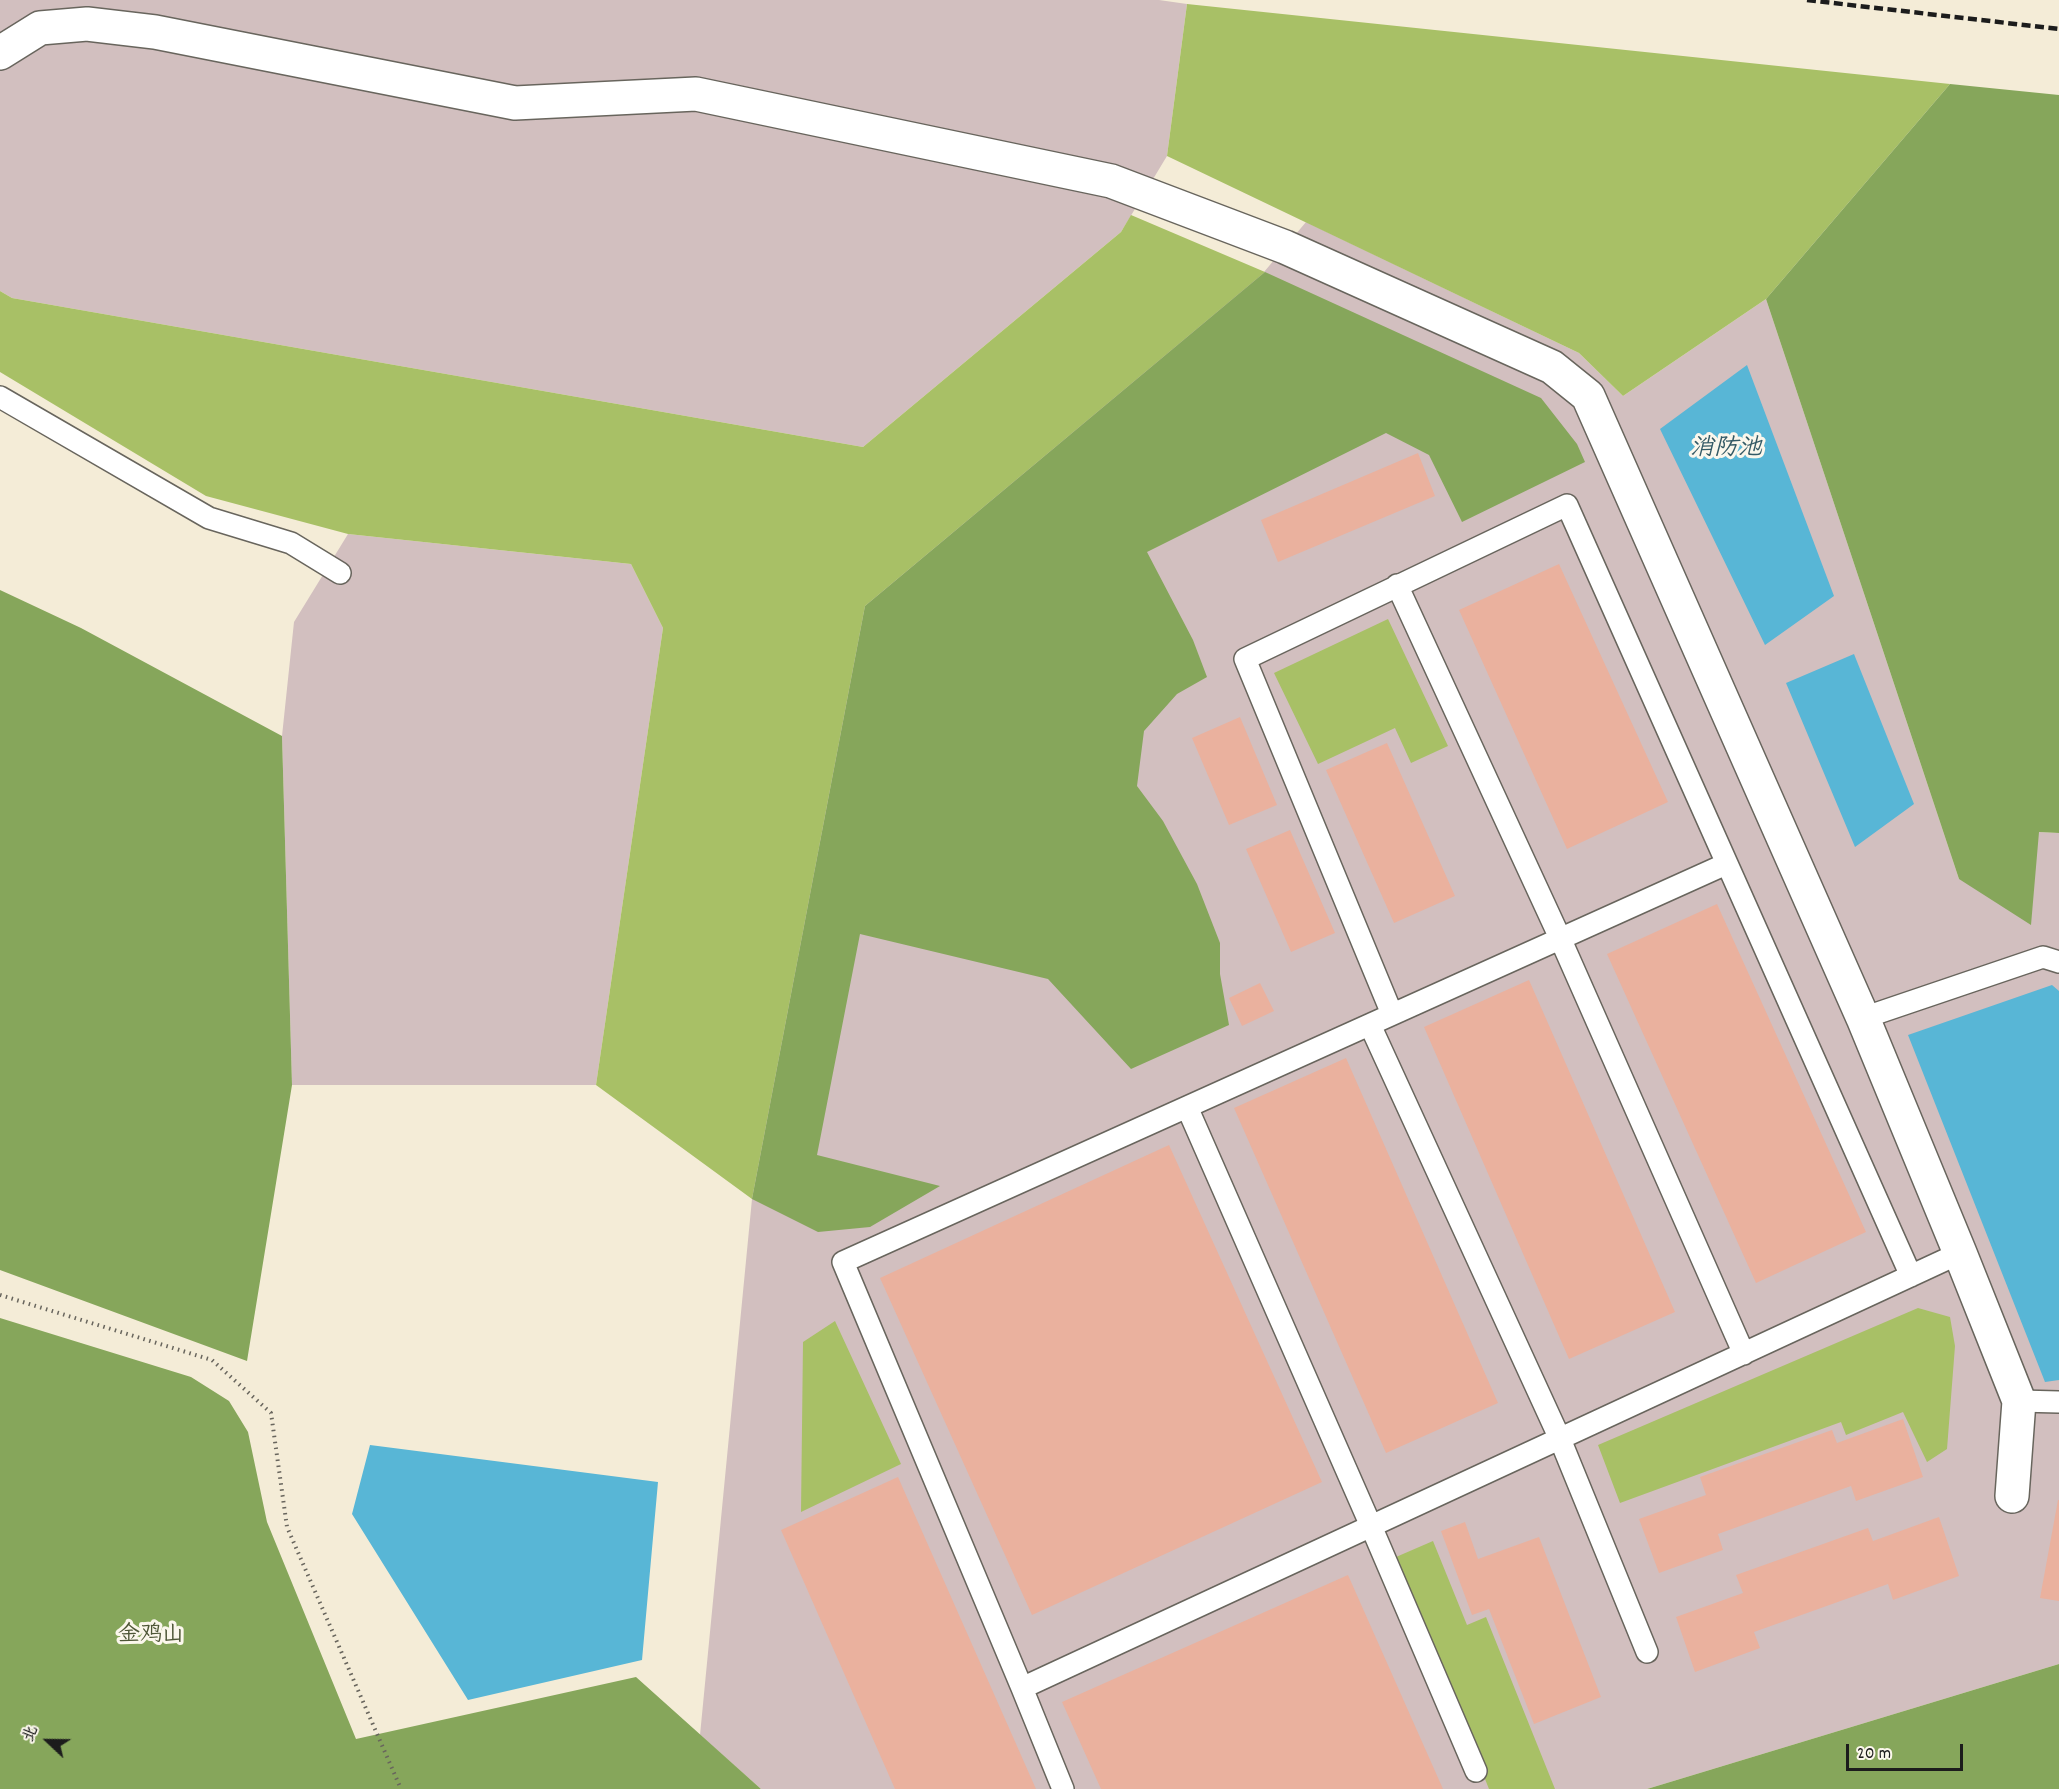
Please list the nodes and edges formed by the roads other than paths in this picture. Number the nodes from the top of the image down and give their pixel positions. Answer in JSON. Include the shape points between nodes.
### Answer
{"nodes":[{"id":1,"x":0,"y":53,"type":"edge"},
{"id":2,"x":0,"y":397,"type":"edge"},
{"id":3,"x":340,"y":573,"type":"dead end"},
{"id":4,"x":1397,"y":585,"type":"junction"},
{"id":5,"x":1726,"y":864,"type":"junction"},
{"id":6,"x":1560,"y":938,"type":"junction"},
{"id":7,"x":2059,"y":962,"type":"edge"},
{"id":8,"x":1392,"y":1014,"type":"junction"},
{"id":9,"x":1863,"y":1018,"type":"junction"},
{"id":10,"x":1370,"y":1025,"type":"junction"},
{"id":11,"x":1187,"y":1107,"type":"junction"},
{"id":12,"x":1960,"y":1253,"type":"junction"},
{"id":13,"x":1911,"y":1276,"type":"junction"},
{"id":14,"x":1744,"y":1354,"type":"junction"},
{"id":15,"x":2019,"y":1401,"type":"junction"},
{"id":16,"x":2059,"y":1402,"type":"edge"},
{"id":17,"x":1560,"y":1439,"type":"junction"},
{"id":18,"x":2012,"y":1496,"type":"dead end"},
{"id":19,"x":1371,"y":1526,"type":"junction"},
{"id":20,"x":1647,"y":1652,"type":"dead end"},
{"id":21,"x":1022,"y":1688,"type":"junction"},
{"id":22,"x":1476,"y":1771,"type":"dead end"},
{"id":23,"x":1062,"y":1789,"type":"edge"}],
"edges":[{"from":1,"to":9,"type":"street","via":[[40,28],[87,24],[155,32],[515,103],[696,94],[1111,181],[1285,247],[1552,367],[1588,396]]},
{"from":2,"to":3,"type":"lane","via":[[209,518],[291,543]]},
{"from":4,"to":5,"type":"lane","via":[[1566,505]]},
{"from":4,"to":6,"type":"lane"},
{"from":4,"to":8,"type":"lane","via":[[1245,658]]},
{"from":5,"to":6,"type":"lane"},
{"from":5,"to":13,"type":"lane"},
{"from":6,"to":8,"type":"lane"},
{"from":6,"to":14,"type":"lane"},
{"from":7,"to":9,"type":"lane","via":[[2043,957]]},
{"from":8,"to":10,"type":"lane"},
{"from":9,"to":12,"type":"street"},
{"from":10,"to":11,"type":"lane"},
{"from":10,"to":17,"type":"lane"},
{"from":11,"to":19,"type":"lane"},
{"from":11,"to":21,"type":"lane","via":[[843,1262]]},
{"from":12,"to":13,"type":"lane"},
{"from":12,"to":15,"type":"street"},
{"from":13,"to":14,"type":"lane"},
{"from":14,"to":17,"type":"lane"},
{"from":15,"to":16,"type":"lane"},
{"from":15,"to":18,"type":"street"},
{"from":17,"to":19,"type":"lane"},
{"from":17,"to":20,"type":"lane"},
{"from":19,"to":21,"type":"lane"},
{"from":19,"to":22,"type":"lane"},
{"from":21,"to":23,"type":"lane"}]}
